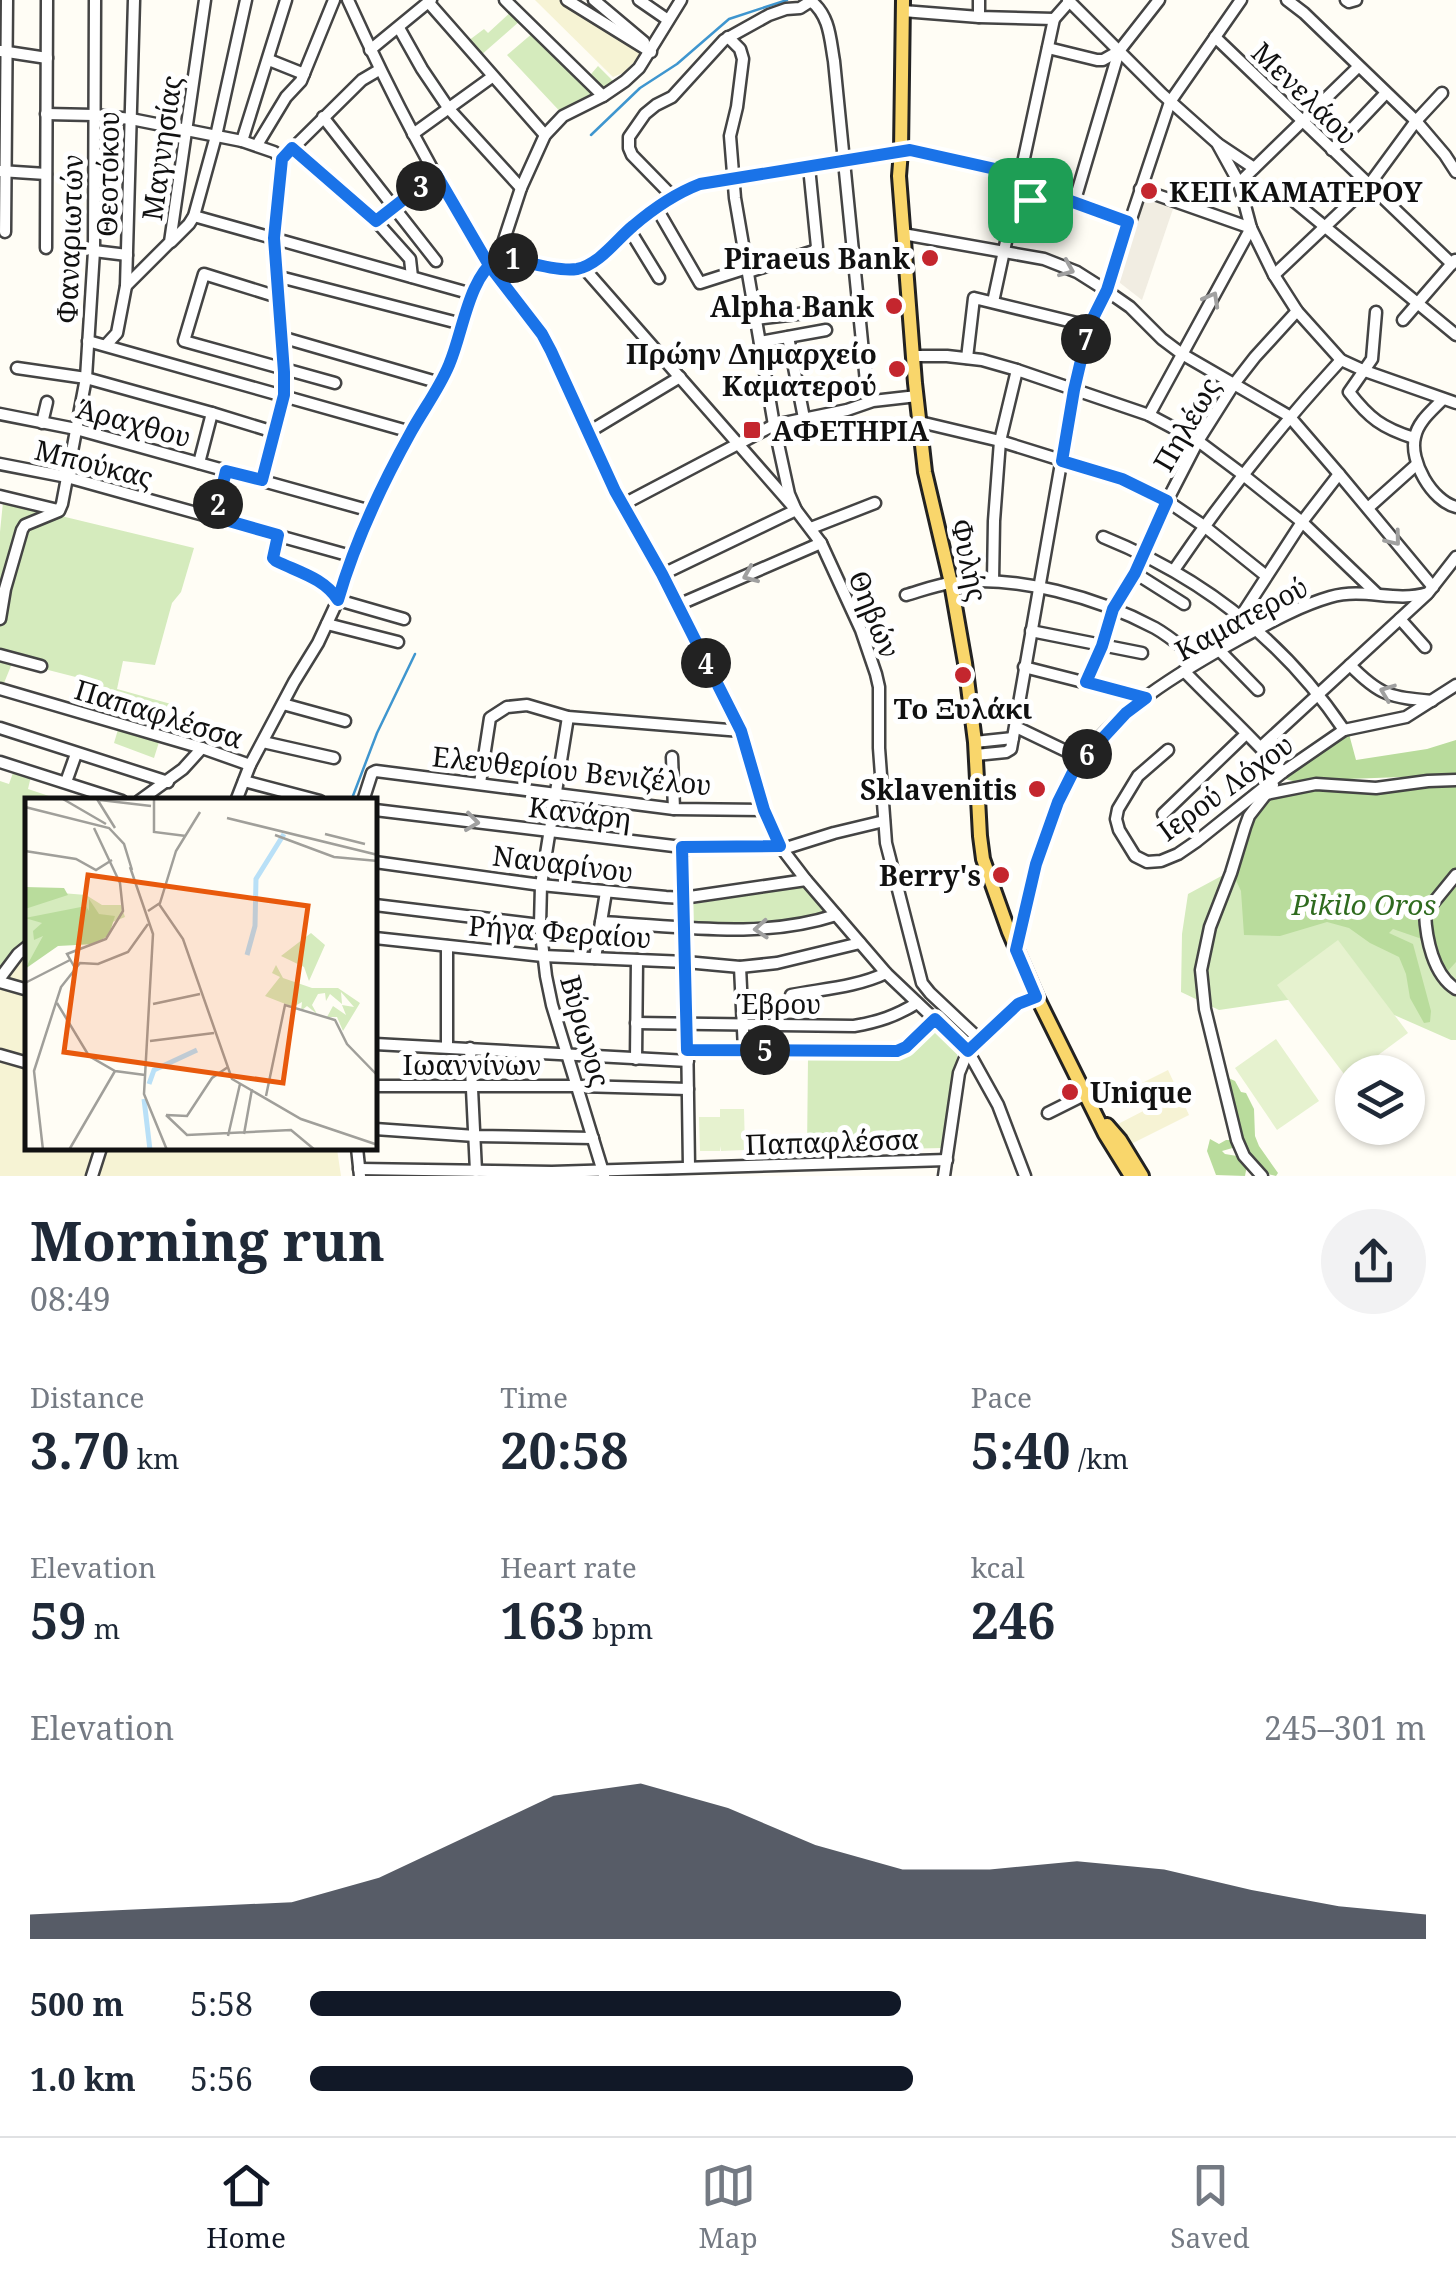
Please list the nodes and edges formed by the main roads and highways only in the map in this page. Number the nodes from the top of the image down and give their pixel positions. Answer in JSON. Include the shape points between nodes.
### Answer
{"nodes":[{"id":1,"x":903,"y":5,"type":"edge"},
{"id":2,"x":1089,"y":1101,"type":"junction"},
{"id":3,"x":1130,"y":1176,"type":"edge"},
{"id":4,"x":1142,"y":1176,"type":"edge"}],
"edges":[{"from":1,"to":2,"type":"main road","name":"Φυλής","via":[[899,176],[913,356],[925,472],[951,583],[975,748],[982,850],[1036,997]]},
{"from":2,"to":3,"type":"main road","name":"Φυλής"},
{"from":2,"to":4,"type":"main road","name":"Φυλής"}]}
